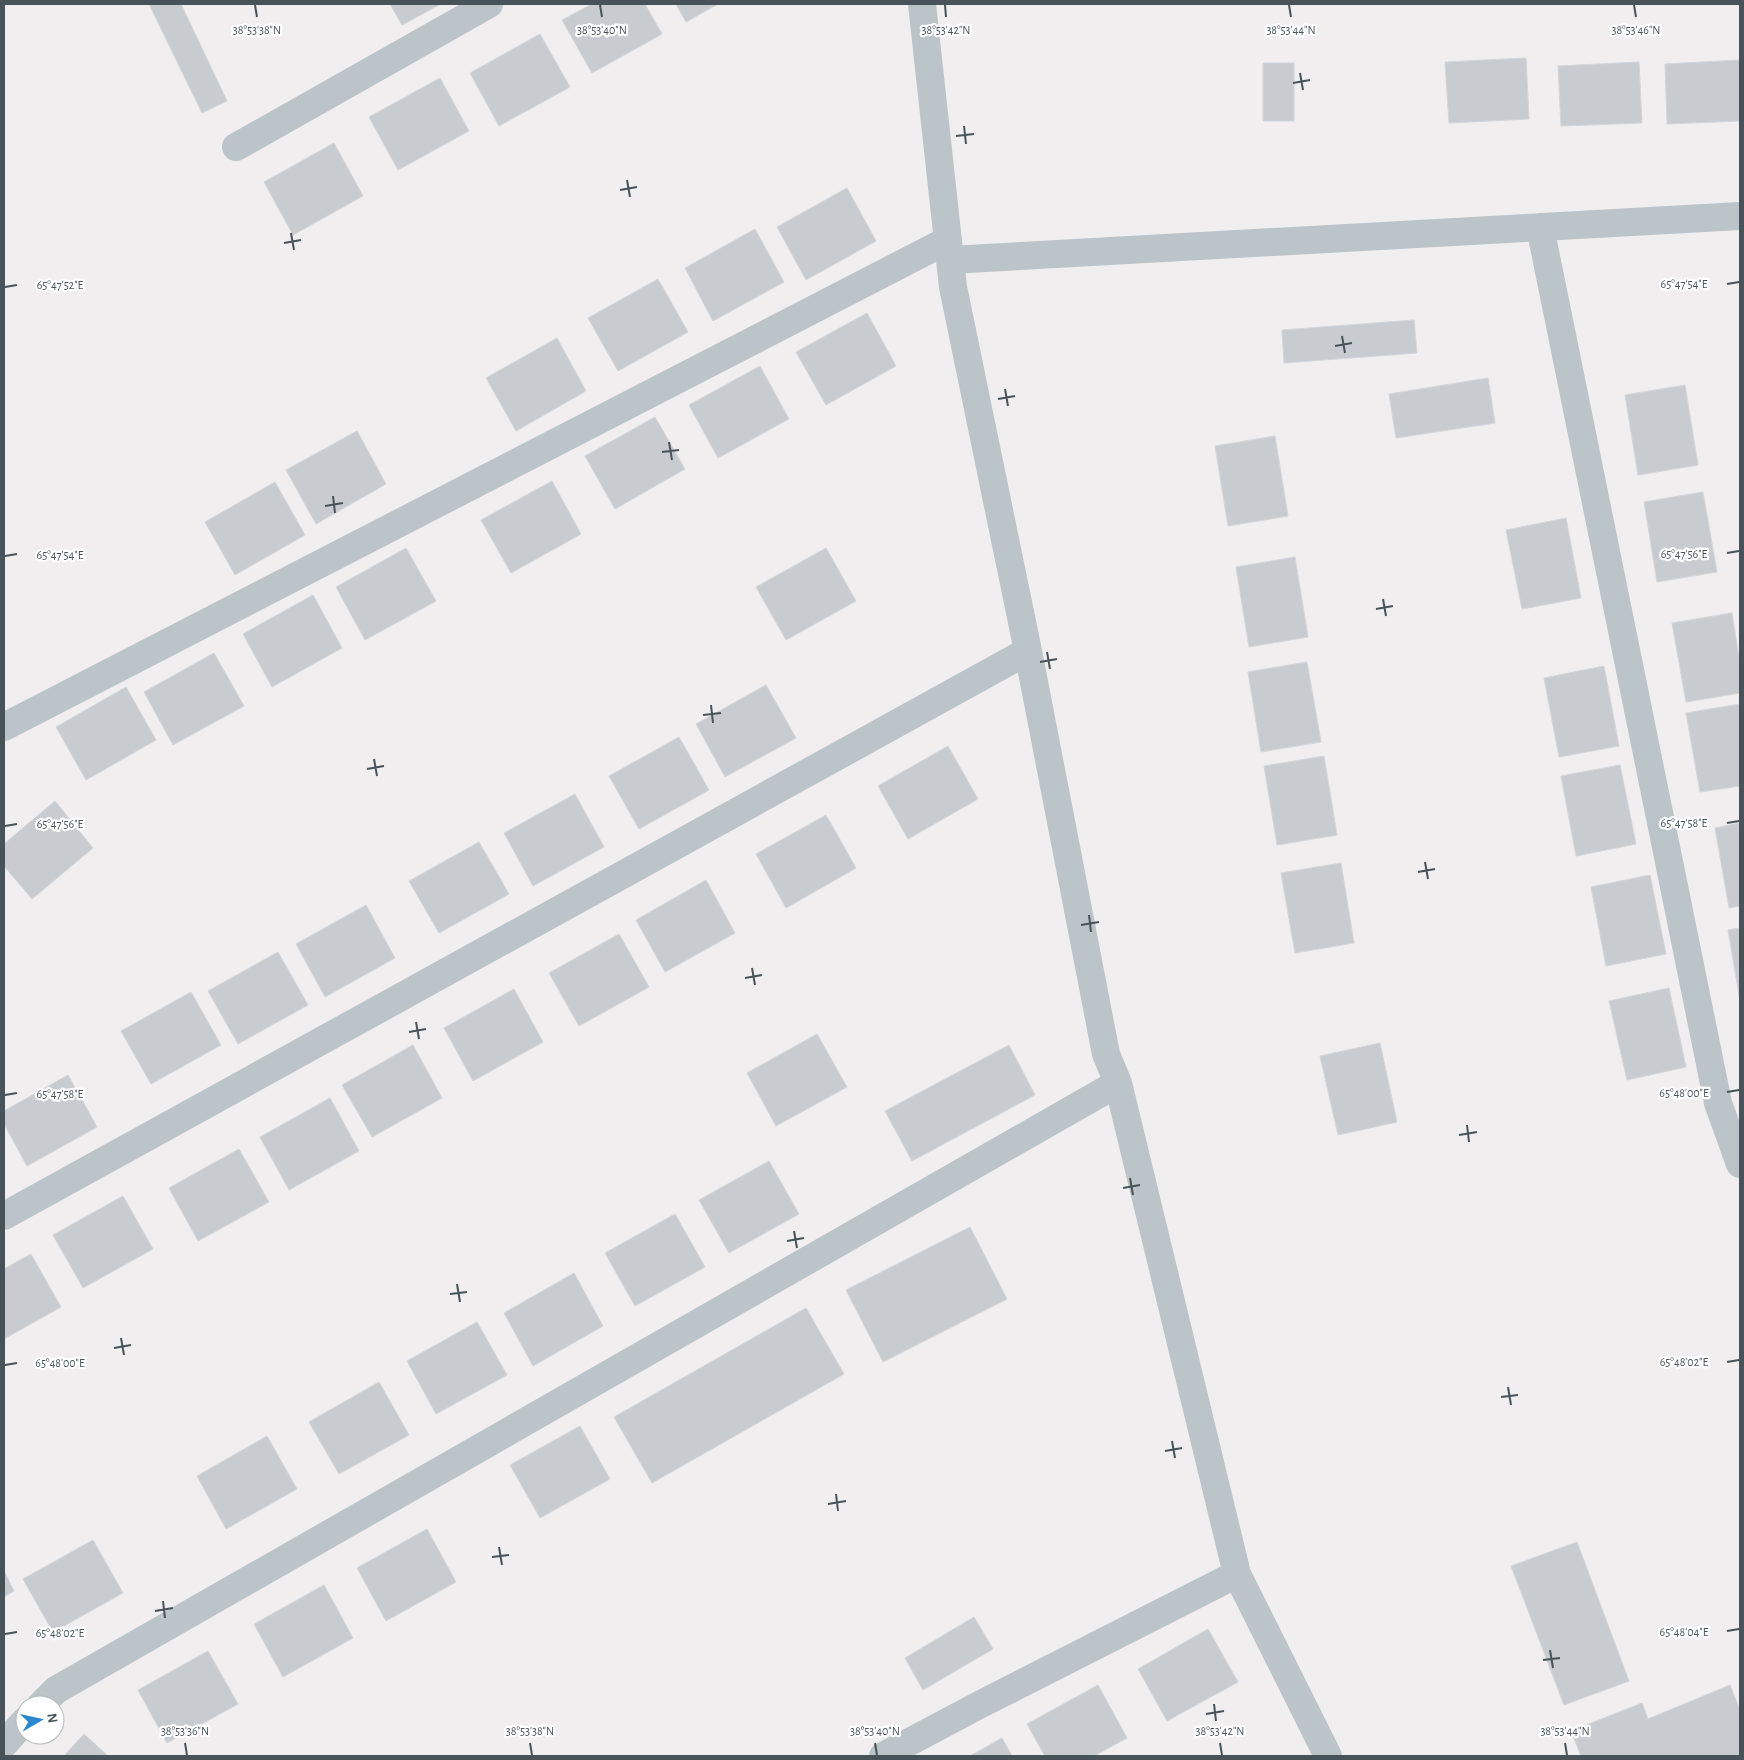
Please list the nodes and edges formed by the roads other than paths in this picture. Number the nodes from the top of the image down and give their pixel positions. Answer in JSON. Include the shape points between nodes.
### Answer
{"nodes":[{"id":1,"x":489,"y":4,"type":"edge"},
{"id":2,"x":922,"y":4,"type":"edge"},
{"id":3,"x":236,"y":147,"type":"dead end"},
{"id":4,"x":1740,"y":216,"type":"edge"},
{"id":5,"x":1540,"y":227,"type":"junction"},
{"id":6,"x":949,"y":250,"type":"junction"},
{"id":7,"x":1028,"y":651,"type":"junction"},
{"id":8,"x":4,"y":727,"type":"edge"},
{"id":9,"x":1118,"y":1083,"type":"junction"},
{"id":10,"x":1740,"y":1164,"type":"edge"},
{"id":11,"x":4,"y":1216,"type":"edge"},
{"id":12,"x":1237,"y":1574,"type":"junction"},
{"id":13,"x":51,"y":1695,"type":"edge"},
{"id":14,"x":15,"y":1732,"type":"edge"},
{"id":15,"x":4,"y":1744,"type":"edge"},
{"id":16,"x":883,"y":1756,"type":"edge"},
{"id":17,"x":1328,"y":1756,"type":"edge"}],
"edges":[{"from":1,"to":3,"type":"street"},
{"from":2,"to":6,"type":"street"},
{"from":4,"to":5,"type":"street"},
{"from":5,"to":6,"type":"street"},
{"from":5,"to":10,"type":"street","via":[[1718,1103]]},
{"from":6,"to":7,"type":"street","via":[[953,287]]},
{"from":6,"to":8,"type":"street"},
{"from":7,"to":9,"type":"street","via":[[1106,1054]]},
{"from":7,"to":11,"type":"street"},
{"from":9,"to":12,"type":"street"},
{"from":9,"to":13,"type":"street"},
{"from":12,"to":16,"type":"street"},
{"from":12,"to":17,"type":"street"},
{"from":14,"to":15,"type":"street"}]}
